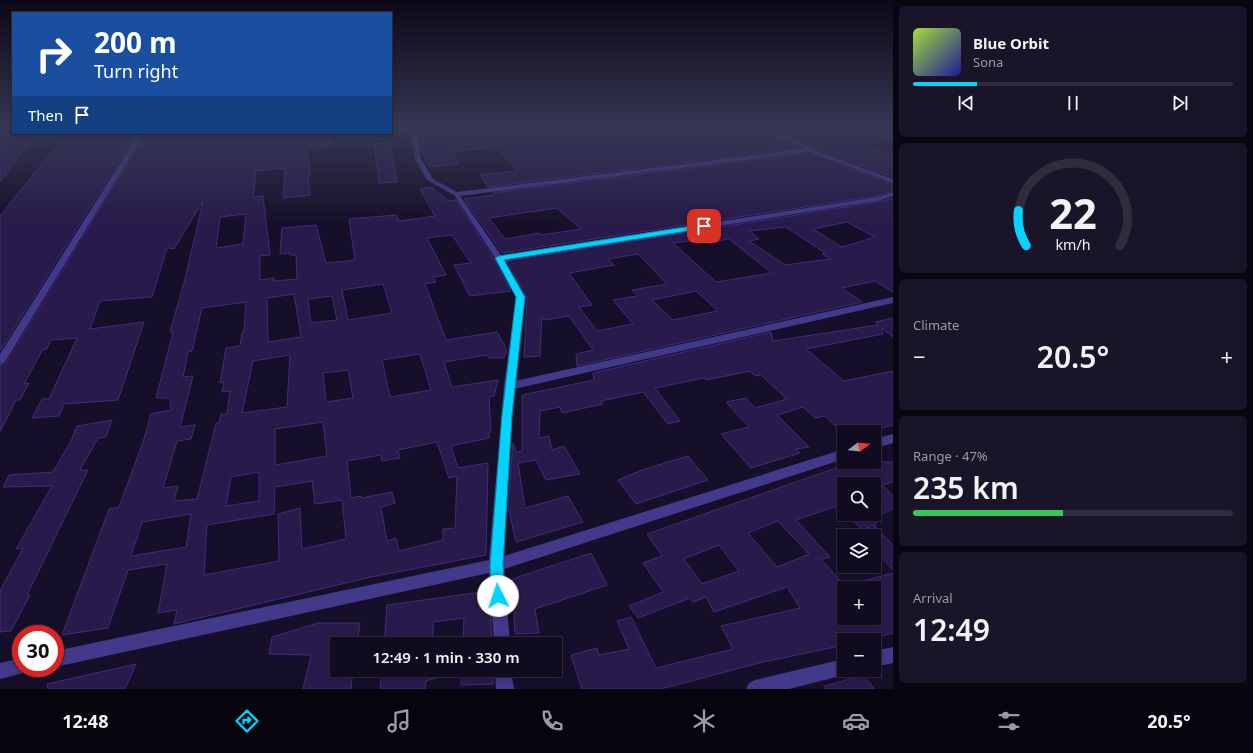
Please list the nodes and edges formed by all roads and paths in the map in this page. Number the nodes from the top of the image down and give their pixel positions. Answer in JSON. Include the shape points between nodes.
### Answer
{"nodes":[{"id":1,"x":125,"y":159,"type":"edge"},
{"id":2,"x":418,"y":159,"type":"edge"},
{"id":3,"x":736,"y":159,"type":"edge"},
{"id":4,"x":834,"y":159,"type":"edge"},
{"id":5,"x":893,"y":181,"type":"edge"},
{"id":6,"x":456,"y":194,"type":"junction"},
{"id":7,"x":893,"y":194,"type":"edge"},
{"id":8,"x":499,"y":258,"type":"junction"},
{"id":9,"x":893,"y":300,"type":"edge"},
{"id":10,"x":0,"y":362,"type":"edge"},
{"id":11,"x":509,"y":386,"type":"junction"},
{"id":12,"x":893,"y":438,"type":"edge"},
{"id":13,"x":881,"y":442,"type":"edge"},
{"id":14,"x":837,"y":456,"type":"edge"},
{"id":15,"x":496,"y":565,"type":"junction"},
{"id":16,"x":501,"y":637,"type":"edge"},
{"id":17,"x":893,"y":655,"type":"edge"},
{"id":18,"x":64,"y":657,"type":"edge"},
{"id":19,"x":881,"y":658,"type":"edge"},
{"id":20,"x":12,"y":668,"type":"edge"},
{"id":21,"x":837,"y":669,"type":"edge"},
{"id":22,"x":0,"y":671,"type":"edge"},
{"id":23,"x":503,"y":677,"type":"edge"},
{"id":24,"x":504,"y":689,"type":"edge"},
{"id":25,"x":755,"y":689,"type":"edge"}],
"edges":[{"from":1,"to":10,"type":"street"},
{"from":2,"to":6,"type":"street","via":[[430,180]]},
{"from":3,"to":6,"type":"street"},
{"from":4,"to":5,"type":"street"},
{"from":6,"to":8,"type":"street"},
{"from":7,"to":8,"type":"street","via":[[878,199]]},
{"from":8,"to":11,"type":"street","via":[[520,297]]},
{"from":9,"to":11,"type":"street"},
{"from":11,"to":15,"type":"street"},
{"from":12,"to":13,"type":"street"},
{"from":14,"to":15,"type":"street"},
{"from":15,"to":16,"type":"street"},
{"from":15,"to":18,"type":"street"},
{"from":17,"to":19,"type":"street"},
{"from":20,"to":22,"type":"street"},
{"from":21,"to":25,"type":"street"},
{"from":23,"to":24,"type":"street"}]}
